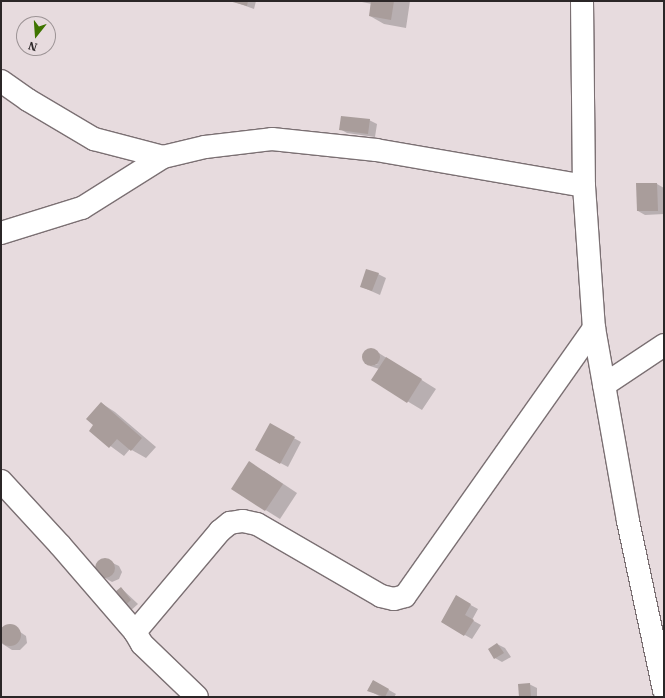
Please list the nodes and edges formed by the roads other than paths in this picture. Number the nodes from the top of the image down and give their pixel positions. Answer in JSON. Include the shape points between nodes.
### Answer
{"nodes":[{"id":1,"x":582,"y":1,"type":"edge"},
{"id":2,"x":1,"y":81,"type":"edge"},
{"id":3,"x":163,"y":157,"type":"junction"},
{"id":4,"x":584,"y":186,"type":"junction"},
{"id":5,"x":1,"y":233,"type":"edge"},
{"id":6,"x":594,"y":328,"type":"junction"},
{"id":7,"x":664,"y":345,"type":"edge"},
{"id":8,"x":604,"y":385,"type":"junction"},
{"id":9,"x":1,"y":481,"type":"edge"},
{"id":10,"x":135,"y":632,"type":"junction"},
{"id":11,"x":664,"y":690,"type":"edge"},
{"id":12,"x":196,"y":697,"type":"edge"}],
"edges":[{"from":1,"to":4,"type":"street"},
{"from":2,"to":3,"type":"street","via":[[94,139]]},
{"from":3,"to":4,"type":"street","via":[[205,147],[272,139],[376,150]]},
{"from":3,"to":5,"type":"street","via":[[82,208]]},
{"from":4,"to":6,"type":"street"},
{"from":6,"to":8,"type":"street"},
{"from":6,"to":10,"type":"street","via":[[405,596],[394,599],[382,596],[257,524],[243,521],[230,523],[220,531]]},
{"from":7,"to":8,"type":"street"},
{"from":8,"to":11,"type":"street","via":[[628,521]]},
{"from":9,"to":10,"type":"street"},
{"from":10,"to":12,"type":"street","via":[[142,644]]}]}
